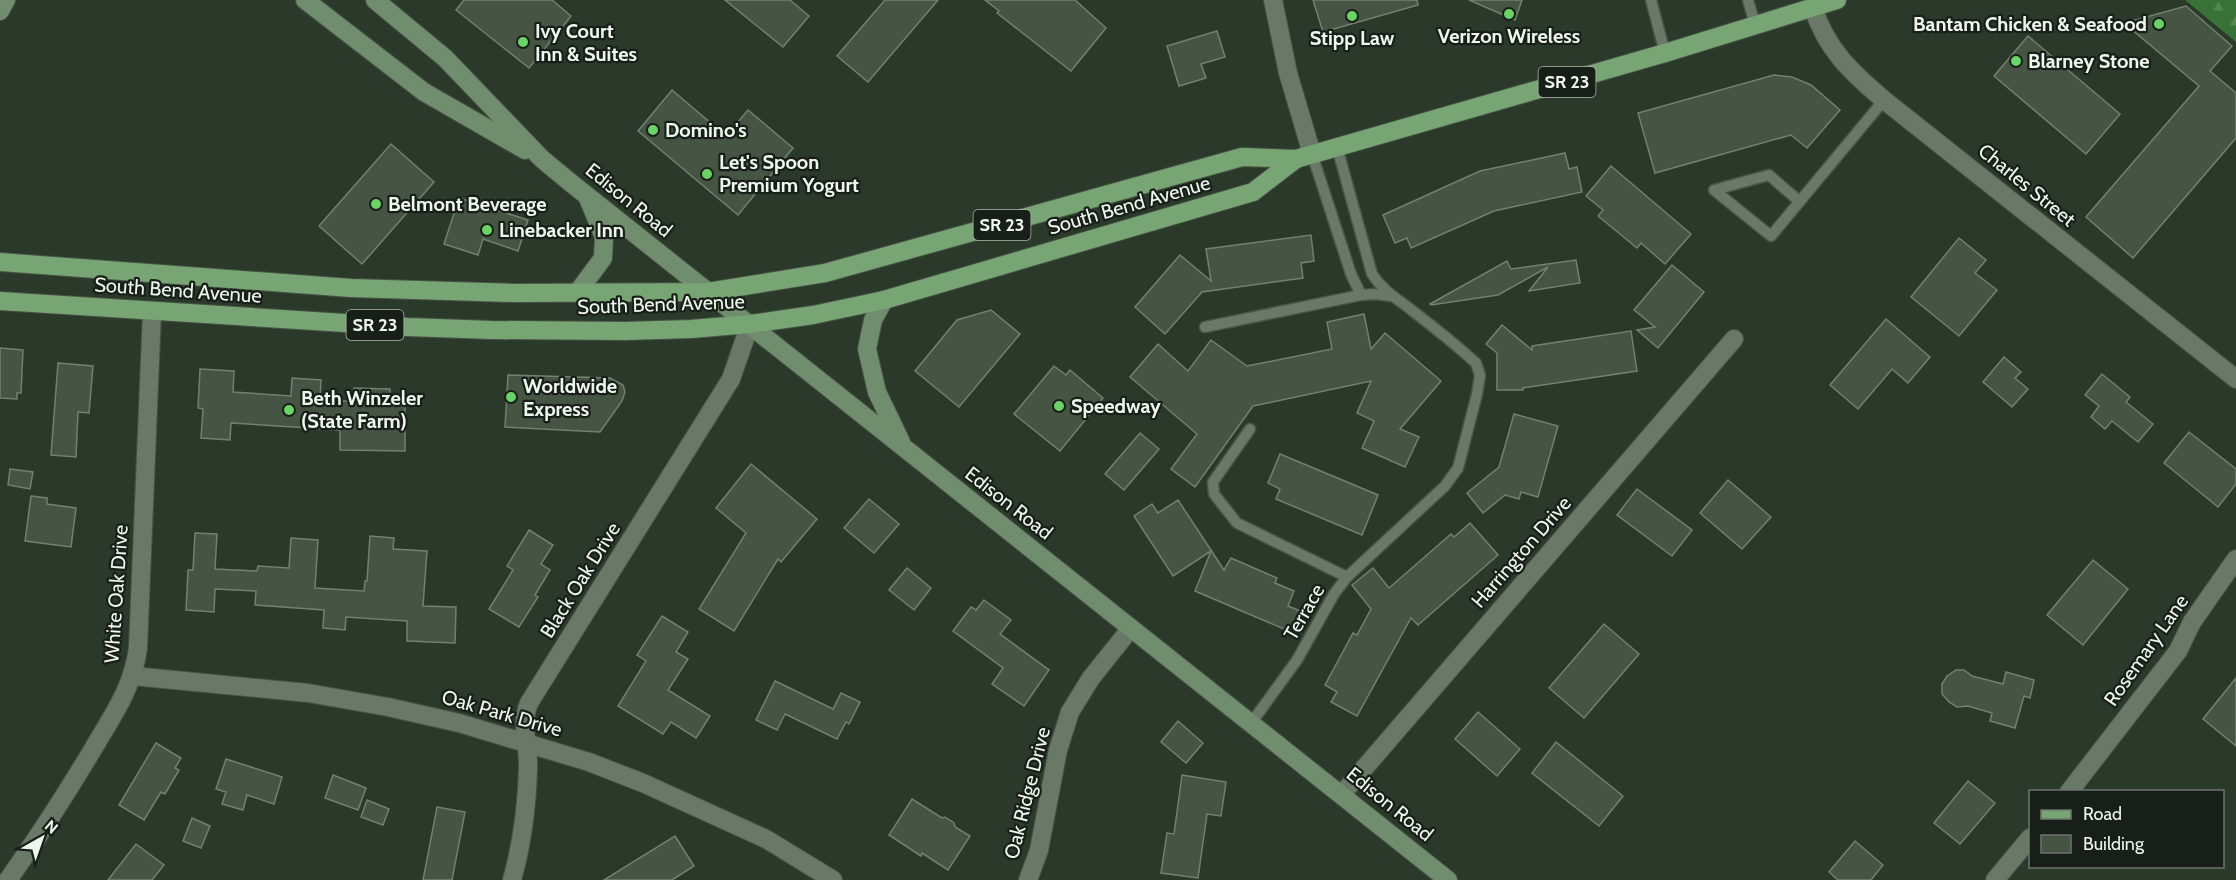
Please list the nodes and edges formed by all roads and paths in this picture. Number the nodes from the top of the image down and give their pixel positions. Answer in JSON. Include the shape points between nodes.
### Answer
{"nodes":[{"id":1,"x":305,"y":0,"type":"edge"},
{"id":2,"x":375,"y":0,"type":"edge"},
{"id":3,"x":1273,"y":0,"type":"edge"},
{"id":4,"x":1651,"y":0,"type":"edge"},
{"id":5,"x":1748,"y":0,"type":"edge"},
{"id":6,"x":1837,"y":0,"type":"edge"},
{"id":7,"x":1813,"y":7,"type":"junction"},
{"id":8,"x":1755,"y":24,"type":"junction"},
{"id":9,"x":1665,"y":53,"type":"junction"},
{"id":10,"x":1884,"y":100,"type":"junction"},
{"id":11,"x":1337,"y":147,"type":"junction"},
{"id":12,"x":1304,"y":157,"type":"junction"},
{"id":13,"x":542,"y":159,"type":"junction"},
{"id":14,"x":587,"y":196,"type":"junction"},
{"id":15,"x":1799,"y":201,"type":"junction"},
{"id":16,"x":0,"y":262,"type":"edge"},
{"id":17,"x":707,"y":292,"type":"junction"},
{"id":18,"x":577,"y":293,"type":"junction"},
{"id":19,"x":1361,"y":295,"type":"junction"},
{"id":20,"x":1391,"y":296,"type":"junction"},
{"id":21,"x":884,"y":300,"type":"junction"},
{"id":22,"x":0,"y":301,"type":"edge"},
{"id":23,"x":152,"y":312,"type":"junction"},
{"id":24,"x":750,"y":324,"type":"junction"},
{"id":25,"x":1205,"y":327,"type":"dead end"},
{"id":26,"x":1734,"y":339,"type":"dead end"},
{"id":27,"x":2236,"y":379,"type":"edge"},
{"id":28,"x":1250,"y":429,"type":"dead end"},
{"id":29,"x":903,"y":446,"type":"junction"},
{"id":30,"x":2236,"y":560,"type":"edge"},
{"id":31,"x":1347,"y":577,"type":"junction"},
{"id":32,"x":1131,"y":628,"type":"junction"},
{"id":33,"x":133,"y":676,"type":"junction"},
{"id":34,"x":1251,"y":722,"type":"junction"},
{"id":35,"x":526,"y":742,"type":"junction"},
{"id":36,"x":2071,"y":790,"type":"edge"},
{"id":37,"x":1342,"y":794,"type":"junction"},
{"id":38,"x":2029,"y":840,"type":"edge"},
{"id":39,"x":8,"y":880,"type":"edge"},
{"id":40,"x":512,"y":880,"type":"edge"},
{"id":41,"x":833,"y":880,"type":"edge"},
{"id":42,"x":1028,"y":880,"type":"edge"},
{"id":43,"x":1448,"y":880,"type":"edge"},
{"id":44,"x":1995,"y":880,"type":"edge"}],
"edges":[{"from":1,"to":13,"type":"main road","name":"Edison Road","via":[[424,92]]},
{"from":2,"to":13,"type":"main road","name":"Edison Road","via":[[445,58]]},
{"from":3,"to":12,"type":"street"},
{"from":4,"to":9,"type":"lane"},
{"from":5,"to":8,"type":"lane"},
{"from":6,"to":7,"type":"main road","name":"South Bend Avenue","number":"SR 23"},
{"from":7,"to":8,"type":"main road","name":"South Bend Avenue","number":"SR 23"},
{"from":7,"to":10,"type":"street","name":"Charles Street","via":[[1830,46],[1853,74]]},
{"from":8,"to":9,"type":"main road","name":"South Bend Avenue","number":"SR 23"},
{"from":9,"to":11,"type":"main road","name":"South Bend Avenue","number":"SR 23"},
{"from":10,"to":15,"type":"lane"},
{"from":10,"to":27,"type":"street","name":"Charles Street"},
{"from":11,"to":12,"type":"main road","name":"South Bend Avenue","number":"SR 23"},
{"from":11,"to":20,"type":"lane","name":"Terrace","via":[[1372,274]]},
{"from":12,"to":17,"type":"main road","name":"South Bend Avenue","number":"SR 23","via":[[1242,157],[825,273]]},
{"from":12,"to":19,"type":"lane"},
{"from":12,"to":21,"type":"main road","name":"South Bend Avenue","number":"SR 23","via":[[1253,192]]},
{"from":13,"to":14,"type":"main road","name":"Edison Road"},
{"from":14,"to":17,"type":"main road","name":"Edison Road"},
{"from":14,"to":18,"type":"main road","via":[[604,237],[603,258]]},
{"from":15,"to":15,"type":"lane","via":[[1771,236],[1714,190],[1769,175]]},
{"from":16,"to":18,"type":"main road","name":"South Bend Avenue","number":"SR 23","via":[[351,288]]},
{"from":17,"to":18,"type":"main road","name":"South Bend Avenue","number":"SR 23"},
{"from":17,"to":24,"type":"main road","name":"Edison Road"},
{"from":19,"to":20,"type":"lane"},
{"from":19,"to":25,"type":"lane"},
{"from":20,"to":31,"type":"lane","name":"Terrace","via":[[1476,363],[1480,375],[1478,394],[1458,468],[1445,486]]},
{"from":21,"to":24,"type":"main road","name":"South Bend Avenue","number":"SR 23"},
{"from":21,"to":29,"type":"main road","via":[[873,320],[867,349],[877,392]]},
{"from":22,"to":23,"type":"main road","name":"South Bend Avenue","number":"SR 23"},
{"from":23,"to":24,"type":"main road","name":"South Bend Avenue","number":"SR 23","via":[[492,330],[626,331]]},
{"from":23,"to":33,"type":"street","name":"White Oak Drive","via":[[138,648]]},
{"from":24,"to":29,"type":"main road","name":"Edison Road"},
{"from":24,"to":35,"type":"street","name":"Black Oak Drive","via":[[731,379],[529,703]]},
{"from":26,"to":37,"type":"street","name":"Harrington Drive"},
{"from":28,"to":31,"type":"lane","via":[[1213,482],[1214,494],[1237,523]]},
{"from":29,"to":32,"type":"main road","name":"Edison Road"},
{"from":30,"to":36,"type":"street","name":"Rosemary Lane","via":[[2192,622],[2178,651]]},
{"from":31,"to":34,"type":"lane","name":"Terrace","via":[[1297,660]]},
{"from":32,"to":34,"type":"main road","name":"Edison Road"},
{"from":32,"to":42,"type":"street","name":"Oak Ridge Drive","via":[[1070,712],[1058,750],[1039,850]]},
{"from":33,"to":35,"type":"street","name":"Oak Park Drive","via":[[308,693],[439,718]]},
{"from":33,"to":39,"type":"street","name":"White Oak Drive","via":[[84,764]]},
{"from":34,"to":37,"type":"main road","name":"Edison Road"},
{"from":35,"to":40,"type":"street","name":"Black Oak Drive","via":[[529,767],[524,821]]},
{"from":35,"to":41,"type":"street","name":"Oak Park Drive","via":[[643,783],[766,839]]},
{"from":37,"to":43,"type":"main road","name":"Edison Road"},
{"from":38,"to":44,"type":"street"}]}
